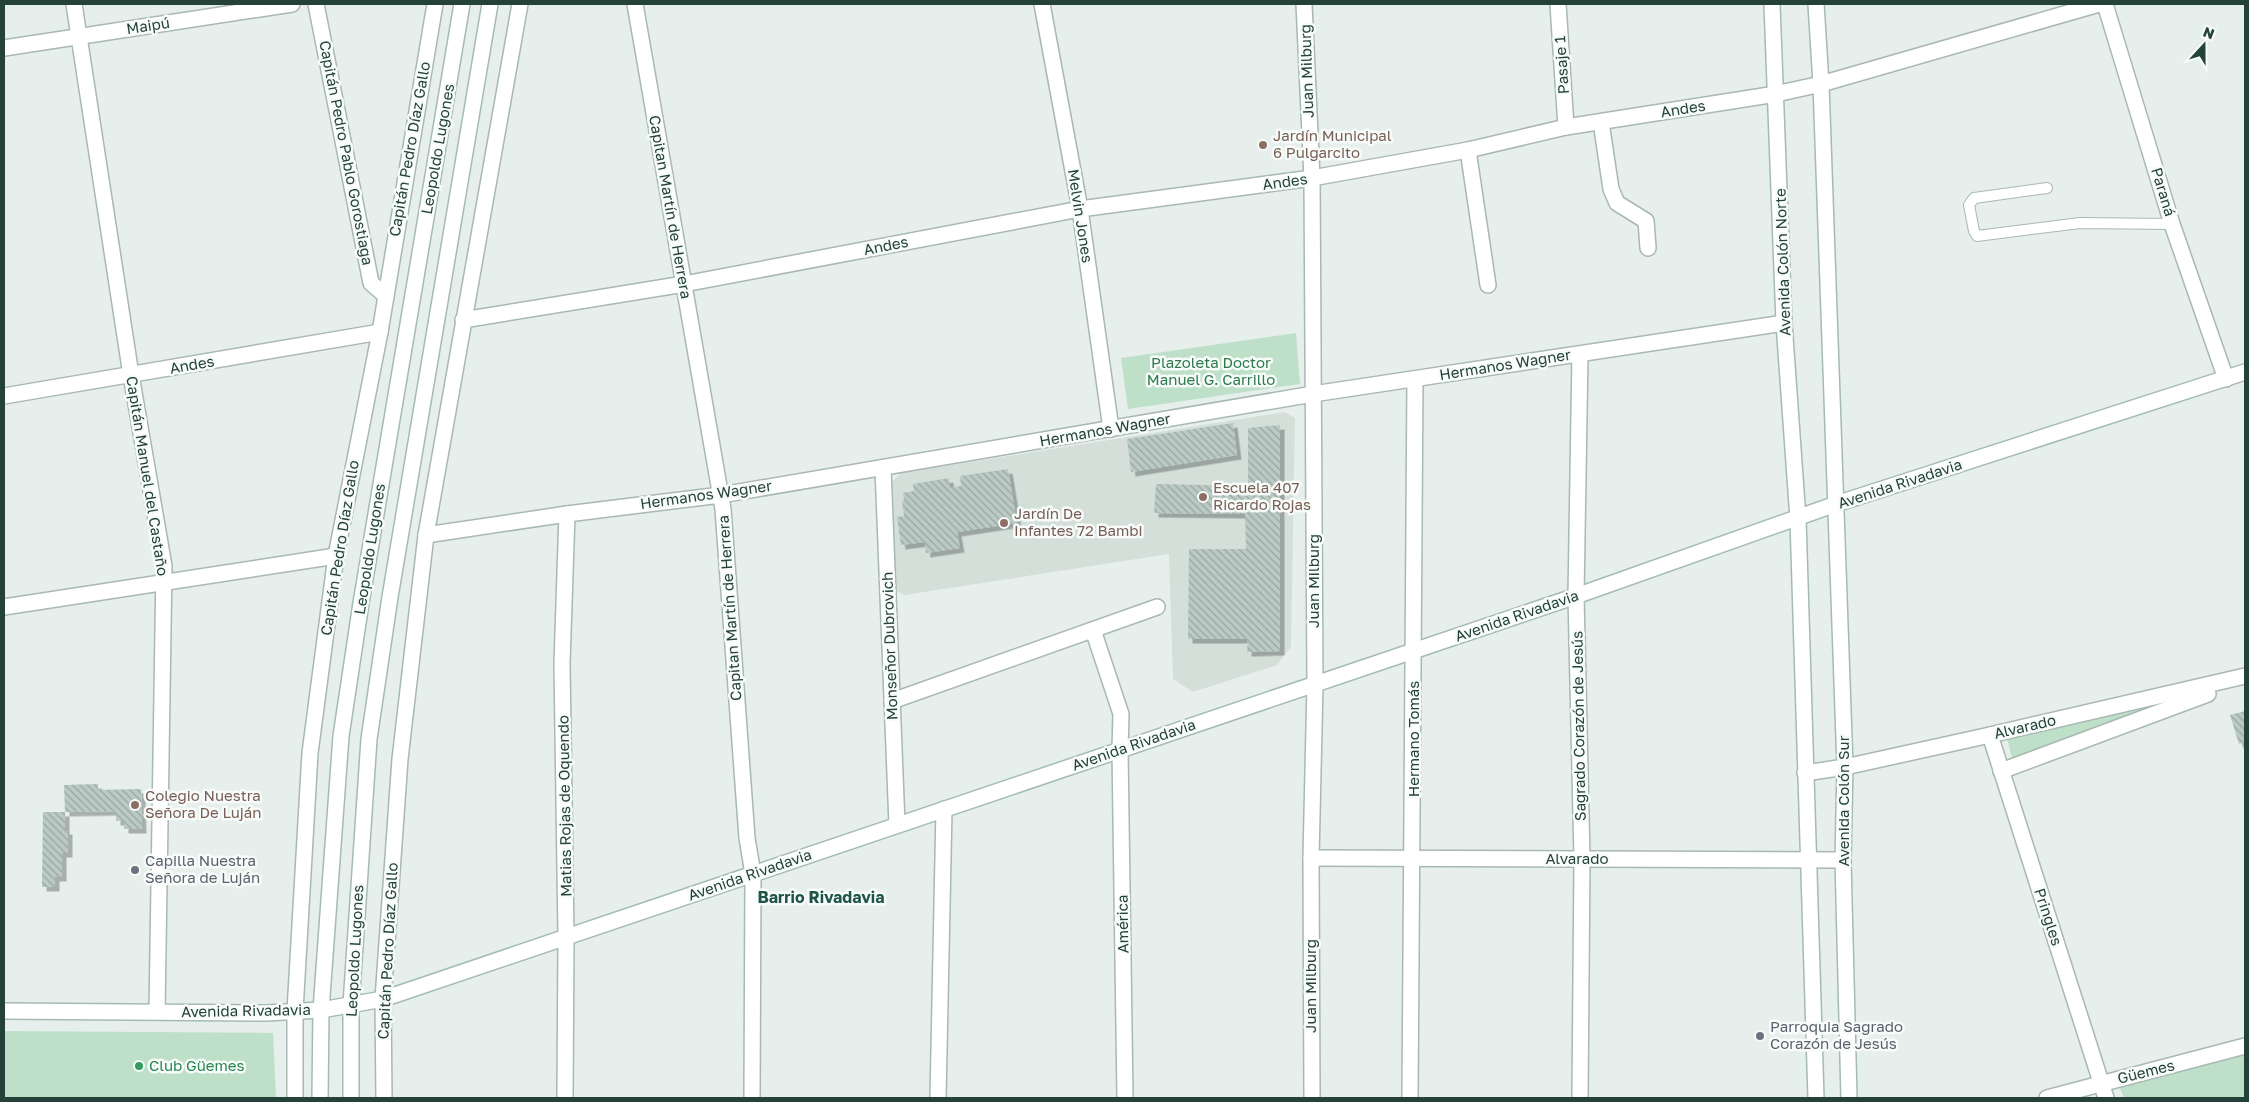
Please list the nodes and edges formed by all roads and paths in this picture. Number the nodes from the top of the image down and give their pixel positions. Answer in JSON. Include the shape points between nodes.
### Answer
{"nodes":[{"id":1,"x":74,"y":4,"type":"edge"},
{"id":2,"x":292,"y":4,"type":"edge"},
{"id":3,"x":316,"y":4,"type":"edge"},
{"id":4,"x":435,"y":4,"type":"edge"},
{"id":5,"x":462,"y":4,"type":"edge"},
{"id":6,"x":490,"y":4,"type":"edge"},
{"id":7,"x":520,"y":4,"type":"edge"},
{"id":8,"x":635,"y":4,"type":"edge"},
{"id":9,"x":1042,"y":4,"type":"edge"},
{"id":10,"x":1304,"y":4,"type":"edge"},
{"id":11,"x":1558,"y":4,"type":"edge"},
{"id":12,"x":1772,"y":4,"type":"edge"},
{"id":13,"x":1816,"y":4,"type":"edge"},
{"id":14,"x":2099,"y":4,"type":"edge"},
{"id":15,"x":2105,"y":4,"type":"edge"},
{"id":16,"x":80,"y":36,"type":"junction"},
{"id":17,"x":4,"y":48,"type":"edge"},
{"id":18,"x":1821,"y":84,"type":"junction"},
{"id":19,"x":1776,"y":94,"type":"junction"},
{"id":20,"x":1601,"y":122,"type":"junction"},
{"id":21,"x":1566,"y":127,"type":"junction"},
{"id":22,"x":1468,"y":150,"type":"junction"},
{"id":23,"x":1312,"y":178,"type":"junction"},
{"id":24,"x":2047,"y":188,"type":"dead end"},
{"id":25,"x":1080,"y":209,"type":"junction"},
{"id":26,"x":2172,"y":224,"type":"junction"},
{"id":27,"x":1648,"y":248,"type":"dead end"},
{"id":28,"x":684,"y":284,"type":"junction"},
{"id":29,"x":1488,"y":285,"type":"dead end"},
{"id":30,"x":386,"y":296,"type":"junction"},
{"id":31,"x":463,"y":320,"type":"junction"},
{"id":32,"x":1784,"y":323,"type":"junction"},
{"id":33,"x":380,"y":332,"type":"junction"},
{"id":34,"x":1580,"y":354,"type":"junction"},
{"id":35,"x":2245,"y":372,"type":"edge"},
{"id":36,"x":131,"y":375,"type":"junction"},
{"id":37,"x":1415,"y":379,"type":"junction"},
{"id":38,"x":2226,"y":379,"type":"junction"},
{"id":39,"x":1313,"y":394,"type":"junction"},
{"id":40,"x":4,"y":396,"type":"edge"},
{"id":41,"x":1112,"y":429,"type":"junction"},
{"id":42,"x":883,"y":468,"type":"junction"},
{"id":43,"x":720,"y":495,"type":"junction"},
{"id":44,"x":1836,"y":504,"type":"junction"},
{"id":45,"x":567,"y":514,"type":"junction"},
{"id":46,"x":1798,"y":519,"type":"junction"},
{"id":47,"x":426,"y":535,"type":"junction"},
{"id":48,"x":336,"y":556,"type":"junction"},
{"id":49,"x":164,"y":582,"type":"junction"},
{"id":50,"x":1576,"y":596,"type":"junction"},
{"id":51,"x":4,"y":607,"type":"edge"},
{"id":52,"x":1157,"y":607,"type":"dead end"},
{"id":53,"x":1094,"y":630,"type":"junction"},
{"id":54,"x":1414,"y":650,"type":"junction"},
{"id":55,"x":2239,"y":678,"type":"edge"},
{"id":56,"x":1315,"y":684,"type":"junction"},
{"id":57,"x":892,"y":701,"type":"junction"},
{"id":58,"x":1990,"y":736,"type":"junction"},
{"id":59,"x":1120,"y":750,"type":"junction"},
{"id":60,"x":1845,"y":767,"type":"junction"},
{"id":61,"x":2001,"y":771,"type":"junction"},
{"id":62,"x":1805,"y":773,"type":"junction"},
{"id":63,"x":944,"y":809,"type":"junction"},
{"id":64,"x":897,"y":825,"type":"junction"},
{"id":65,"x":1311,"y":858,"type":"junction"},
{"id":66,"x":1413,"y":858,"type":"junction"},
{"id":67,"x":1582,"y":859,"type":"junction"},
{"id":68,"x":1807,"y":860,"type":"junction"},
{"id":69,"x":1843,"y":860,"type":"junction"},
{"id":70,"x":754,"y":874,"type":"junction"},
{"id":71,"x":566,"y":937,"type":"junction"},
{"id":72,"x":383,"y":999,"type":"junction"},
{"id":73,"x":350,"y":1005,"type":"junction"},
{"id":74,"x":4,"y":1010,"type":"edge"},
{"id":75,"x":321,"y":1010,"type":"junction"},
{"id":76,"x":295,"y":1011,"type":"junction"},
{"id":77,"x":156,"y":1012,"type":"junction"},
{"id":78,"x":2245,"y":1046,"type":"edge"},
{"id":79,"x":2103,"y":1091,"type":"edge"},
{"id":80,"x":295,"y":1098,"type":"edge"},
{"id":81,"x":320,"y":1098,"type":"edge"},
{"id":82,"x":351,"y":1098,"type":"edge"},
{"id":83,"x":384,"y":1098,"type":"edge"},
{"id":84,"x":565,"y":1098,"type":"edge"},
{"id":85,"x":752,"y":1098,"type":"edge"},
{"id":86,"x":938,"y":1098,"type":"edge"},
{"id":87,"x":1125,"y":1098,"type":"edge"},
{"id":88,"x":1312,"y":1098,"type":"edge"},
{"id":89,"x":1410,"y":1098,"type":"edge"},
{"id":90,"x":1580,"y":1098,"type":"edge"},
{"id":91,"x":1816,"y":1098,"type":"edge"},
{"id":92,"x":1849,"y":1098,"type":"edge"},
{"id":93,"x":2047,"y":1098,"type":"edge"}],
"edges":[{"from":1,"to":16,"type":"street","name":"Capitán Manuel del Castaño"},
{"from":2,"to":16,"type":"street","name":"Maipú"},
{"from":3,"to":30,"type":"street","name":"Capitán Pedro Pablo Gorostiaga","via":[[371,283]]},
{"from":4,"to":30,"type":"street","name":"Capitán Pedro Díaz Gallo"},
{"from":5,"to":75,"type":"street","name":"Leopoldo Lugones","via":[[341,736]]},
{"from":6,"to":73,"type":"street","name":"Leopoldo Lugones","via":[[369,739]]},
{"from":7,"to":31,"type":"street","name":"Capitán Pedro Díaz Gallo"},
{"from":8,"to":28,"type":"street","name":"Capitan Martín de Herrera"},
{"from":9,"to":25,"type":"street","name":"Melvin Jones"},
{"from":10,"to":23,"type":"street","name":"Juan Milburg"},
{"from":11,"to":21,"type":"street","name":"Pasaje 1"},
{"from":12,"to":19,"type":"street","name":"Avenida Colón Norte"},
{"from":13,"to":18,"type":"street"},
{"from":14,"to":18,"type":"street","name":"Andes"},
{"from":15,"to":26,"type":"street","name":"Paraná"},
{"from":16,"to":17,"type":"street","name":"Maipú"},
{"from":16,"to":36,"type":"street","name":"Capitán Manuel del Castaño"},
{"from":18,"to":19,"type":"street","name":"Andes"},
{"from":18,"to":44,"type":"street"},
{"from":19,"to":20,"type":"street","name":"Andes"},
{"from":19,"to":32,"type":"street","name":"Avenida Colón Norte"},
{"from":20,"to":21,"type":"street","name":"Andes"},
{"from":20,"to":27,"type":"street","via":[[1610,189],[1617,203],[1646,221]]},
{"from":21,"to":22,"type":"street","name":"Andes"},
{"from":22,"to":23,"type":"street","name":"Andes"},
{"from":22,"to":29,"type":"street"},
{"from":23,"to":25,"type":"street","name":"Andes"},
{"from":23,"to":39,"type":"street","name":"Juan Milburg"},
{"from":24,"to":26,"type":"lane","via":[[1974,198],[1969,205],[1974,232],[1977,236],[2080,223]]},
{"from":25,"to":28,"type":"street","name":"Andes"},
{"from":25,"to":41,"type":"street","name":"Melvin Jones"},
{"from":26,"to":38,"type":"street","name":"Paraná"},
{"from":28,"to":31,"type":"street","name":"Andes"},
{"from":28,"to":43,"type":"street","name":"Capitan Martín de Herrera"},
{"from":30,"to":33,"type":"street","name":"Capitán Pedro Díaz Gallo"},
{"from":31,"to":47,"type":"street","name":"Capitán Pedro Díaz Gallo"},
{"from":32,"to":34,"type":"street","name":"Hermanos Wagner"},
{"from":32,"to":46,"type":"street","name":"Avenida Colón Norte"},
{"from":33,"to":36,"type":"street","name":"Andes"},
{"from":33,"to":48,"type":"street","name":"Capitán Pedro Díaz Gallo"},
{"from":34,"to":37,"type":"street","name":"Hermanos Wagner"},
{"from":34,"to":50,"type":"street","name":"Sagrado Corazón de Jesús"},
{"from":35,"to":38,"type":"street","name":"Avenida Rivadavia"},
{"from":36,"to":40,"type":"street","name":"Andes"},
{"from":36,"to":49,"type":"street","name":"Capitán Manuel del Castaño","via":[[164,566]]},
{"from":37,"to":39,"type":"street","name":"Hermanos Wagner"},
{"from":37,"to":54,"type":"street","name":"Hermano Tomás"},
{"from":38,"to":44,"type":"street","name":"Avenida Rivadavia"},
{"from":39,"to":41,"type":"street","name":"Hermanos Wagner"},
{"from":39,"to":56,"type":"street","name":"Juan Milburg"},
{"from":41,"to":42,"type":"street","name":"Hermanos Wagner"},
{"from":42,"to":43,"type":"street","name":"Hermanos Wagner"},
{"from":42,"to":57,"type":"street","name":"Monseñor Dubrovich"},
{"from":43,"to":45,"type":"street","name":"Hermanos Wagner"},
{"from":43,"to":70,"type":"street","name":"Capitan Martín de Herrera","via":[[747,838]]},
{"from":44,"to":46,"type":"street","name":"Avenida Rivadavia"},
{"from":44,"to":60,"type":"street","name":"Avenida Colón Sur"},
{"from":45,"to":47,"type":"street","name":"Hermanos Wagner"},
{"from":45,"to":71,"type":"street","name":"Matias Rojas de Oquendo","via":[[562,663]]},
{"from":46,"to":50,"type":"street","name":"Avenida Rivadavia"},
{"from":46,"to":62,"type":"street"},
{"from":47,"to":72,"type":"street","name":"Capitán Pedro Díaz Gallo","via":[[400,759]]},
{"from":48,"to":49,"type":"street"},
{"from":48,"to":76,"type":"street","name":"Capitán Pedro Díaz Gallo","via":[[310,753]]},
{"from":49,"to":51,"type":"street"},
{"from":49,"to":77,"type":"street","name":"Capitán Manuel del Castaño"},
{"from":50,"to":54,"type":"street","name":"Avenida Rivadavia"},
{"from":50,"to":67,"type":"street","name":"Sagrado Corazón de Jesús"},
{"from":52,"to":53,"type":"street"},
{"from":53,"to":57,"type":"street"},
{"from":53,"to":59,"type":"street","via":[[1121,714]]},
{"from":54,"to":56,"type":"street","name":"Avenida Rivadavia"},
{"from":54,"to":66,"type":"street","name":"Hermano Tomás"},
{"from":55,"to":58,"type":"street","name":"Alvarado"},
{"from":55,"to":61,"type":"street","via":[[2211,692]]},
{"from":56,"to":59,"type":"street","name":"Avenida Rivadavia"},
{"from":56,"to":65,"type":"street","name":"Juan Milburg"},
{"from":57,"to":64,"type":"street","name":"Monseñor Dubrovich"},
{"from":58,"to":60,"type":"street","name":"Alvarado"},
{"from":58,"to":61,"type":"street","name":"Pringles"},
{"from":59,"to":63,"type":"street","name":"Avenida Rivadavia"},
{"from":59,"to":87,"type":"street","name":"América"},
{"from":60,"to":62,"type":"street","name":"Alvarado"},
{"from":60,"to":69,"type":"street","name":"Avenida Colón Sur"},
{"from":61,"to":79,"type":"street","name":"Pringles"},
{"from":62,"to":68,"type":"street"},
{"from":63,"to":64,"type":"street","name":"Avenida Rivadavia"},
{"from":63,"to":86,"type":"street"},
{"from":64,"to":70,"type":"street","name":"Avenida Rivadavia"},
{"from":65,"to":66,"type":"street","name":"Alvarado"},
{"from":65,"to":88,"type":"street","name":"Juan Milburg"},
{"from":66,"to":67,"type":"street","name":"Alvarado"},
{"from":66,"to":89,"type":"street","name":"Hermano Tomás"},
{"from":67,"to":68,"type":"street","name":"Alvarado"},
{"from":67,"to":90,"type":"street","name":"Sagrado Corazón de Jesús"},
{"from":68,"to":69,"type":"street","name":"Alvarado"},
{"from":68,"to":91,"type":"street"},
{"from":69,"to":92,"type":"street","name":"Avenida Colón Sur"},
{"from":70,"to":71,"type":"street","name":"Avenida Rivadavia"},
{"from":70,"to":85,"type":"street","name":"Capitan Martín de Herrera"},
{"from":71,"to":72,"type":"street","name":"Avenida Rivadavia"},
{"from":71,"to":84,"type":"street","name":"Matias Rojas de Oquendo"},
{"from":72,"to":73,"type":"street","name":"Avenida Rivadavia"},
{"from":72,"to":83,"type":"street","name":"Capitán Pedro Díaz Gallo"},
{"from":73,"to":75,"type":"street","name":"Avenida Rivadavia"},
{"from":73,"to":82,"type":"street","name":"Leopoldo Lugones"},
{"from":74,"to":77,"type":"street","name":"Avenida Rivadavia"},
{"from":75,"to":76,"type":"street","name":"Avenida Rivadavia"},
{"from":75,"to":81,"type":"street","name":"Leopoldo Lugones"},
{"from":76,"to":77,"type":"street","name":"Avenida Rivadavia"},
{"from":76,"to":80,"type":"street","name":"Capitán Pedro Díaz Gallo"},
{"from":78,"to":79,"type":"street","name":"Güemes"},
{"from":79,"to":93,"type":"street","name":"Güemes"}]}
